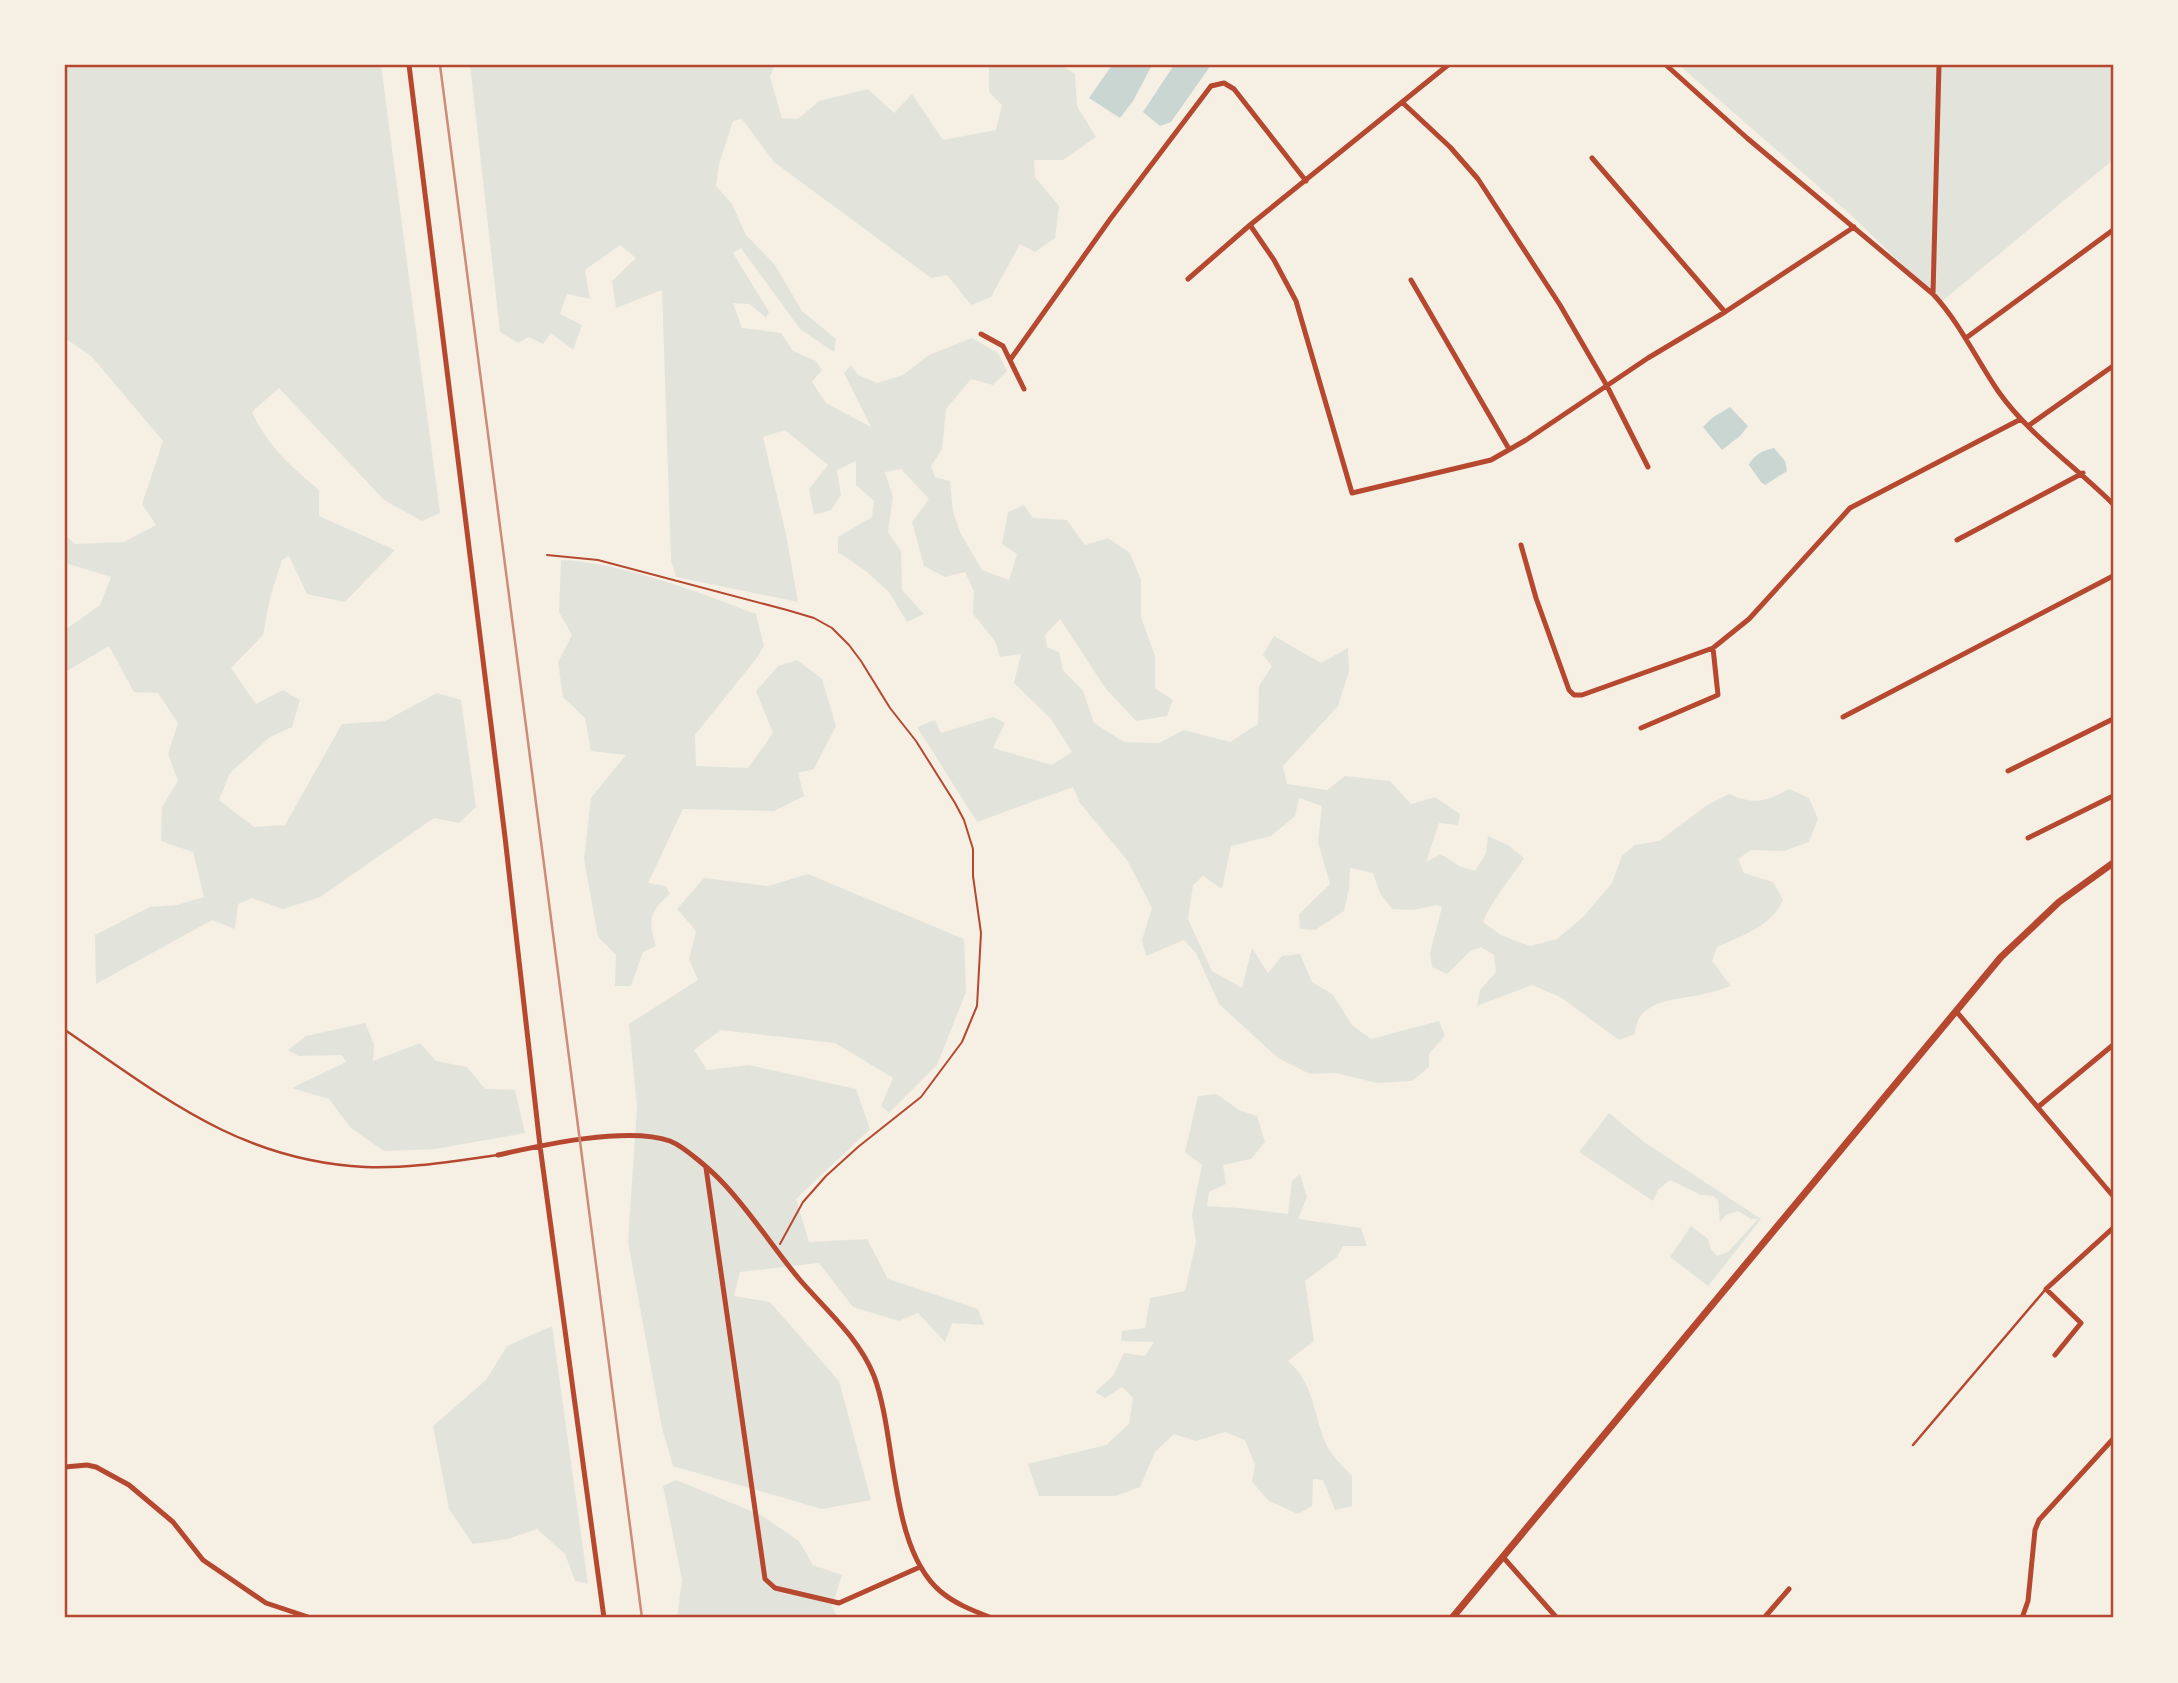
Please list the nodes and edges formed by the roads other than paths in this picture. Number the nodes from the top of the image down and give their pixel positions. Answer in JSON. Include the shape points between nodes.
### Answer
{"nodes":[{"id":1,"x":409,"y":65,"type":"edge"},
{"id":2,"x":1448,"y":65,"type":"edge"},
{"id":3,"x":1665,"y":65,"type":"edge"},
{"id":4,"x":1939,"y":65,"type":"edge"},
{"id":5,"x":1403,"y":103,"type":"junction"},
{"id":6,"x":1592,"y":158,"type":"dead end"},
{"id":7,"x":1306,"y":181,"type":"junction"},
{"id":8,"x":1250,"y":225,"type":"junction"},
{"id":9,"x":1854,"y":227,"type":"junction"},
{"id":10,"x":2113,"y":230,"type":"edge"},
{"id":11,"x":1188,"y":279,"type":"dead end"},
{"id":12,"x":1411,"y":280,"type":"dead end"},
{"id":13,"x":1933,"y":294,"type":"junction"},
{"id":14,"x":1725,"y":313,"type":"junction"},
{"id":15,"x":981,"y":334,"type":"dead end"},
{"id":16,"x":1966,"y":338,"type":"junction"},
{"id":17,"x":1010,"y":360,"type":"junction"},
{"id":18,"x":2113,"y":366,"type":"edge"},
{"id":19,"x":1607,"y":386,"type":"junction"},
{"id":20,"x":1024,"y":389,"type":"dead end"},
{"id":21,"x":2021,"y":419,"type":"junction"},
{"id":22,"x":2028,"y":426,"type":"junction"},
{"id":23,"x":1509,"y":449,"type":"junction"},
{"id":24,"x":1648,"y":467,"type":"dead end"},
{"id":25,"x":2083,"y":473,"type":"junction"},
{"id":26,"x":2113,"y":504,"type":"edge"},
{"id":27,"x":1957,"y":540,"type":"dead end"},
{"id":28,"x":1521,"y":545,"type":"dead end"},
{"id":29,"x":2113,"y":576,"type":"edge"},
{"id":30,"x":1713,"y":648,"type":"junction"},
{"id":31,"x":1843,"y":717,"type":"dead end"},
{"id":32,"x":2113,"y":719,"type":"edge"},
{"id":33,"x":1641,"y":728,"type":"dead end"},
{"id":34,"x":2008,"y":771,"type":"dead end"},
{"id":35,"x":2113,"y":796,"type":"edge"},
{"id":36,"x":2028,"y":838,"type":"dead end"},
{"id":37,"x":2113,"y":863,"type":"edge"},
{"id":38,"x":1956,"y":1011,"type":"junction"},
{"id":39,"x":65,"y":1030,"type":"edge"},
{"id":40,"x":2113,"y":1045,"type":"edge"},
{"id":41,"x":2038,"y":1107,"type":"junction"},
{"id":42,"x":540,"y":1146,"type":"junction"},
{"id":43,"x":498,"y":1155,"type":"joint"},
{"id":44,"x":706,"y":1168,"type":"junction"},
{"id":45,"x":2113,"y":1196,"type":"edge"},
{"id":46,"x":2113,"y":1228,"type":"edge"},
{"id":47,"x":2046,"y":1289,"type":"junction"},
{"id":48,"x":2055,"y":1355,"type":"dead end"},
{"id":49,"x":2113,"y":1439,"type":"edge"},
{"id":50,"x":1913,"y":1445,"type":"dead end"},
{"id":51,"x":65,"y":1467,"type":"edge"},
{"id":52,"x":1503,"y":1557,"type":"junction"},
{"id":53,"x":920,"y":1567,"type":"junction"},
{"id":54,"x":1788,"y":1590,"type":"dead end"},
{"id":55,"x":311,"y":1618,"type":"edge"},
{"id":56,"x":604,"y":1618,"type":"edge"},
{"id":57,"x":992,"y":1618,"type":"edge"},
{"id":58,"x":1452,"y":1618,"type":"edge"},
{"id":59,"x":1557,"y":1618,"type":"edge"},
{"id":60,"x":1764,"y":1618,"type":"edge"},
{"id":61,"x":2022,"y":1618,"type":"edge"}],
"edges":[{"from":1,"to":42,"type":"street"},
{"from":2,"to":5,"type":"street"},
{"from":3,"to":9,"type":"street"},
{"from":4,"to":13,"type":"street"},
{"from":5,"to":7,"type":"street"},
{"from":5,"to":19,"type":"street","via":[[1478,179]]},
{"from":6,"to":14,"type":"street"},
{"from":7,"to":8,"type":"street"},
{"from":7,"to":17,"type":"street","via":[[1234,89],[1224,83],[1211,86]]},
{"from":8,"to":11,"type":"street"},
{"from":8,"to":23,"type":"street","via":[[1296,301],[1352,493],[1491,460]]},
{"from":9,"to":13,"type":"street"},
{"from":9,"to":14,"type":"street"},
{"from":10,"to":16,"type":"street"},
{"from":12,"to":23,"type":"street"},
{"from":13,"to":16,"type":"street"},
{"from":14,"to":19,"type":"street"},
{"from":15,"to":17,"type":"street","via":[[1003,346]]},
{"from":16,"to":21,"type":"street"},
{"from":17,"to":20,"type":"street"},
{"from":18,"to":22,"type":"street"},
{"from":19,"to":23,"type":"street"},
{"from":19,"to":24,"type":"street"},
{"from":21,"to":22,"type":"street"},
{"from":21,"to":30,"type":"street","via":[[1850,508],[1749,619]]},
{"from":22,"to":25,"type":"street"},
{"from":25,"to":26,"type":"street"},
{"from":25,"to":27,"type":"street"},
{"from":28,"to":30,"type":"street","via":[[1535,598],[1573,695]]},
{"from":29,"to":31,"type":"street"},
{"from":30,"to":33,"type":"street","via":[[1718,695]]},
{"from":32,"to":34,"type":"street"},
{"from":35,"to":36,"type":"street"},
{"from":37,"to":38,"type":"main road","via":[[2038,920]]},
{"from":38,"to":41,"type":"street"},
{"from":38,"to":52,"type":"main road"},
{"from":39,"to":43,"type":"lane","via":[[172,1104],[233,1137],[281,1154],[367,1167]]},
{"from":40,"to":41,"type":"street"},
{"from":41,"to":45,"type":"street"},
{"from":42,"to":43,"type":"street"},
{"from":42,"to":44,"type":"street","via":[[643,1135],[673,1142]]},
{"from":42,"to":56,"type":"street"},
{"from":44,"to":53,"type":"street","via":[[724,1184],[868,1362],[880,1399],[905,1525]]},
{"from":44,"to":53,"type":"street","via":[[765,1579],[775,1588],[839,1603]]},
{"from":46,"to":47,"type":"street"},
{"from":47,"to":48,"type":"street","via":[[2081,1323]]},
{"from":47,"to":50,"type":"lane"},
{"from":49,"to":61,"type":"street","via":[[2039,1520]]},
{"from":51,"to":55,"type":"street","via":[[96,1467],[129,1485],[173,1522],[203,1560],[265,1603]]},
{"from":52,"to":58,"type":"main road"},
{"from":52,"to":59,"type":"street"},
{"from":53,"to":57,"type":"street","via":[[939,1591]]},
{"from":54,"to":60,"type":"street"}]}
